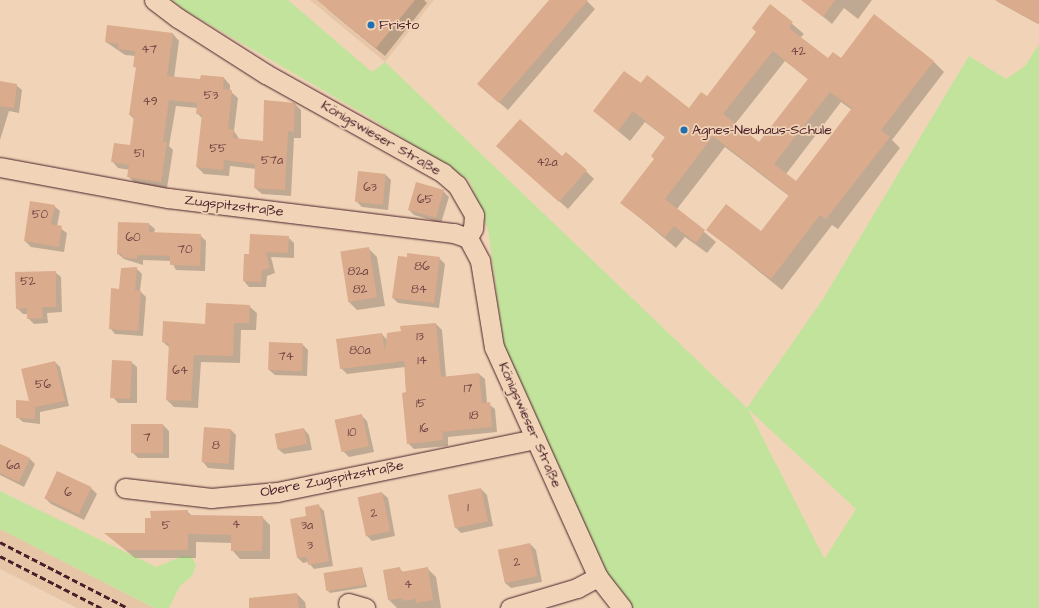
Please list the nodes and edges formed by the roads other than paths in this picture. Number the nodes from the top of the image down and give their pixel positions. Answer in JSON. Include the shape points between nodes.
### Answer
{"nodes":[{"id":1,"x":154,"y":0,"type":"edge"},
{"id":2,"x":0,"y":167,"type":"edge"},
{"id":3,"x":468,"y":238,"type":"junction"},
{"id":4,"x":536,"y":439,"type":"junction"},
{"id":5,"x":125,"y":488,"type":"dead end"},
{"id":6,"x":598,"y":577,"type":"junction"},
{"id":7,"x":510,"y":608,"type":"edge"},
{"id":8,"x":622,"y":608,"type":"edge"}],
"edges":[{"from":1,"to":3,"type":"street","name":"Königswieser Straße","via":[[266,74],[443,173],[457,185],[474,215],[473,228]]},
{"from":2,"to":3,"type":"street","name":"Zugspitzstraße","via":[[168,198],[454,233]]},
{"from":3,"to":4,"type":"street","name":"Königswieser Straße","via":[[480,261],[494,347]]},
{"from":4,"to":5,"type":"street","name":"Obere Zugspitzstraße","via":[[277,492],[211,498]]},
{"from":4,"to":6,"type":"street","name":"Königswieser Straße"},
{"from":6,"to":7,"type":"street","via":[[577,588]]},
{"from":6,"to":8,"type":"street","name":"Königswieser Straße"}]}
